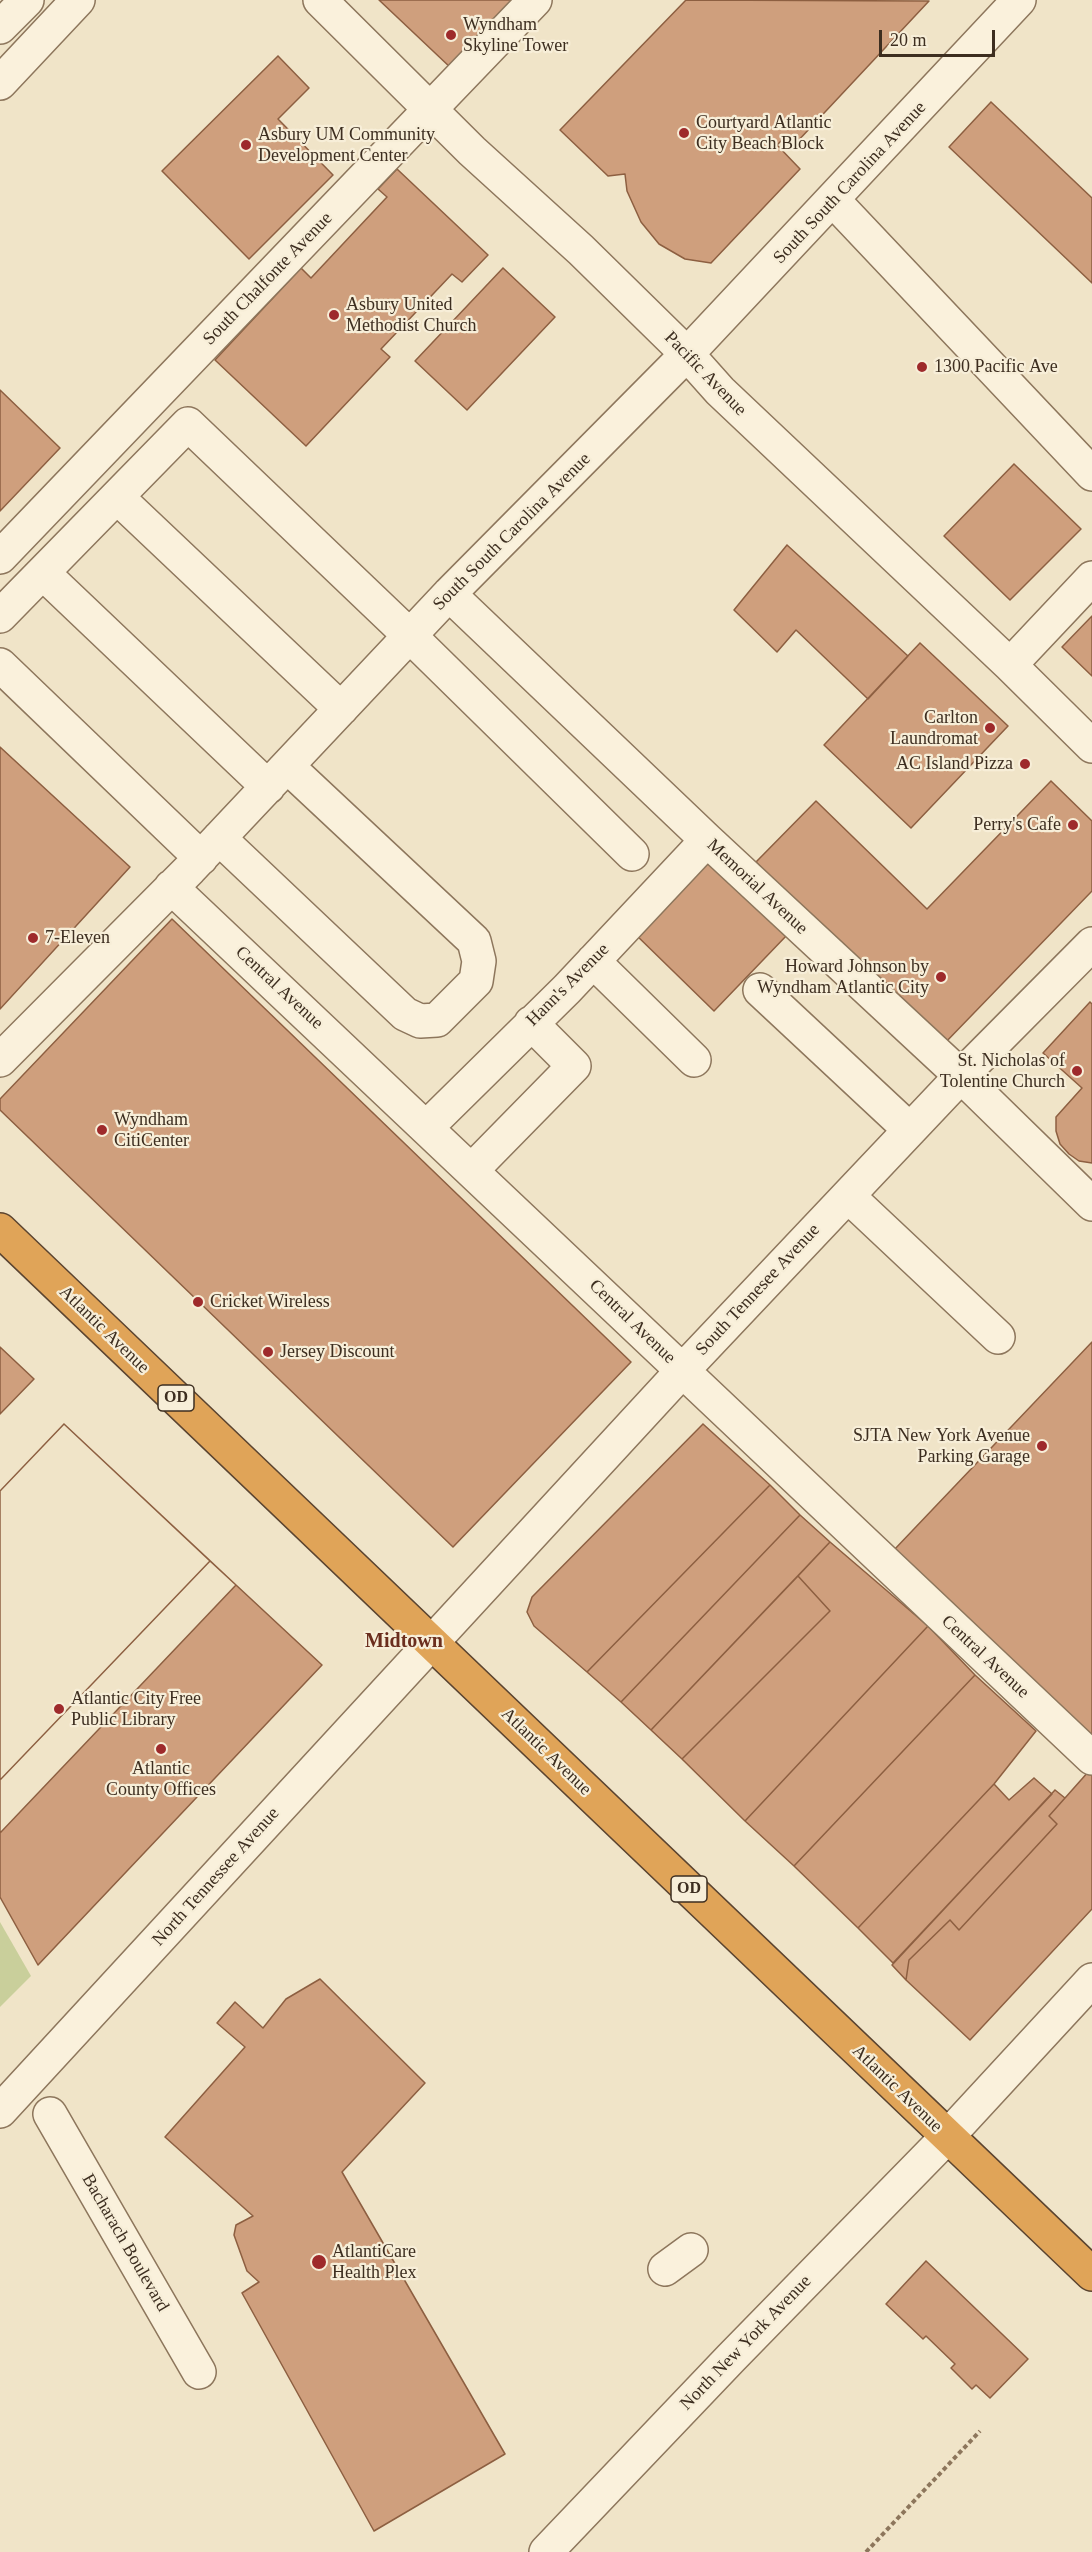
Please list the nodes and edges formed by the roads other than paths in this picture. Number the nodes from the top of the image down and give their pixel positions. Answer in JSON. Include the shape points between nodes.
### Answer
{"nodes":[{"id":1,"x":78,"y":0,"type":"edge"},
{"id":2,"x":320,"y":0,"type":"edge"},
{"id":3,"x":535,"y":0,"type":"edge"},
{"id":4,"x":1019,"y":0,"type":"edge"},
{"id":5,"x":23,"y":1,"type":"edge"},
{"id":6,"x":0,"y":27,"type":"edge"},
{"id":7,"x":0,"y":83,"type":"edge"},
{"id":8,"x":431,"y":108,"type":"junction"},
{"id":9,"x":833,"y":200,"type":"junction"},
{"id":10,"x":687,"y":354,"type":"junction"},
{"id":11,"x":1092,"y":474,"type":"edge"},
{"id":12,"x":117,"y":497,"type":"junction"},
{"id":13,"x":0,"y":557,"type":"edge"},
{"id":14,"x":43,"y":573,"type":"junction"},
{"id":15,"x":1092,"y":578,"type":"edge"},
{"id":16,"x":449,"y":594,"type":"junction"},
{"id":17,"x":0,"y":616,"type":"edge"},
{"id":18,"x":410,"y":636,"type":"junction"},
{"id":19,"x":1010,"y":664,"type":"junction"},
{"id":20,"x":0,"y":665,"type":"edge"},
{"id":21,"x":340,"y":709,"type":"junction"},
{"id":22,"x":1092,"y":746,"type":"edge"},
{"id":23,"x":277,"y":776,"type":"junction"},
{"id":24,"x":707,"y":840,"type":"junction"},
{"id":25,"x":210,"y":848,"type":"junction"},
{"id":26,"x":632,"y":854,"type":"dead end"},
{"id":27,"x":171,"y":887,"type":"junction"},
{"id":28,"x":1092,"y":944,"type":"edge"},
{"id":29,"x":593,"y":961,"type":"junction"},
{"id":30,"x":760,"y":990,"type":"dead end"},
{"id":31,"x":531,"y":1023,"type":"junction"},
{"id":32,"x":0,"y":1060,"type":"edge"},
{"id":33,"x":694,"y":1060,"type":"dead end"},
{"id":34,"x":961,"y":1076,"type":"junction"},
{"id":35,"x":427,"y":1127,"type":"junction"},
{"id":36,"x":910,"y":1130,"type":"junction"},
{"id":37,"x":472,"y":1170,"type":"junction"},
{"id":38,"x":848,"y":1196,"type":"junction"},
{"id":39,"x":1092,"y":1204,"type":"edge"},
{"id":40,"x":0,"y":1230,"type":"edge"},
{"id":41,"x":998,"y":1337,"type":"dead end"},
{"id":42,"x":683,"y":1370,"type":"junction"},
{"id":43,"x":431,"y":1642,"type":"junction"},
{"id":44,"x":1092,"y":1758,"type":"edge"},
{"id":45,"x":1092,"y":1980,"type":"edge"},
{"id":46,"x":0,"y":2111,"type":"edge"},
{"id":47,"x":50,"y":2114,"type":"dead end"},
{"id":48,"x":947,"y":2137,"type":"junction"},
{"id":49,"x":1092,"y":2274,"type":"edge"},
{"id":50,"x":199,"y":2372,"type":"dead end"},
{"id":51,"x":546,"y":2552,"type":"edge"}],
"edges":[{"from":1,"to":7,"type":"street"},
{"from":2,"to":8,"type":"street","name":"Pacific Avenue"},
{"from":3,"to":8,"type":"street","name":"South Chalfonte Avenue"},
{"from":4,"to":9,"type":"street","name":"South South Carolina Avenue"},
{"from":5,"to":6,"type":"street"},
{"from":8,"to":10,"type":"street","name":"Pacific Avenue"},
{"from":8,"to":13,"type":"street","name":"South Chalfonte Avenue"},
{"from":9,"to":10,"type":"street","name":"South South Carolina Avenue"},
{"from":9,"to":11,"type":"street"},
{"from":10,"to":16,"type":"street","name":"South South Carolina Avenue"},
{"from":10,"to":19,"type":"street","name":"Pacific Avenue","via":[[720,391]]},
{"from":12,"to":14,"type":"street"},
{"from":12,"to":18,"type":"street","via":[[188,424]]},
{"from":12,"to":21,"type":"street"},
{"from":14,"to":17,"type":"street"},
{"from":14,"to":23,"type":"street"},
{"from":15,"to":19,"type":"street"},
{"from":16,"to":18,"type":"street","name":"South South Carolina Avenue"},
{"from":16,"to":24,"type":"street","name":"Memorial Avenue"},
{"from":18,"to":21,"type":"street","name":"South South Carolina Avenue"},
{"from":18,"to":26,"type":"street"},
{"from":19,"to":22,"type":"street","name":"Pacific Avenue"},
{"from":20,"to":25,"type":"street"},
{"from":21,"to":23,"type":"street","name":"South South Carolina Avenue"},
{"from":23,"to":25,"type":"street","name":"South South Carolina Avenue"},
{"from":23,"to":25,"type":"street","via":[[474,941],[479,961],[476,981],[437,1020],[420,1021],[405,1014]]},
{"from":24,"to":29,"type":"street","name":"Hann's Avenue"},
{"from":24,"to":34,"type":"street","name":"Memorial Avenue"},
{"from":25,"to":27,"type":"street","name":"South South Carolina Avenue"},
{"from":27,"to":32,"type":"street","name":"South South Carolina Avenue"},
{"from":27,"to":35,"type":"street","name":"Central Avenue"},
{"from":28,"to":34,"type":"street","name":"South Tennesee Avenue"},
{"from":29,"to":31,"type":"street","name":"Hann's Avenue"},
{"from":29,"to":33,"type":"street"},
{"from":30,"to":36,"type":"street"},
{"from":31,"to":35,"type":"street","name":"Hann's Avenue"},
{"from":31,"to":37,"type":"street","via":[[574,1066]]},
{"from":34,"to":36,"type":"street","name":"South Tennesee Avenue"},
{"from":34,"to":39,"type":"street","name":"Memorial Avenue"},
{"from":35,"to":37,"type":"street","name":"Central Avenue"},
{"from":36,"to":38,"type":"street","name":"South Tennesee Avenue"},
{"from":37,"to":42,"type":"street","name":"Central Avenue"},
{"from":38,"to":41,"type":"street"},
{"from":38,"to":42,"type":"street","name":"South Tennesee Avenue"},
{"from":40,"to":43,"type":"highway","name":"Atlantic Avenue","number":"OD"},
{"from":42,"to":43,"type":"street","name":"South Tennesee Avenue"},
{"from":42,"to":44,"type":"street","name":"Central Avenue"},
{"from":43,"to":46,"type":"street","name":"North Tennessee Avenue"},
{"from":43,"to":48,"type":"highway","name":"Atlantic Avenue","number":"OD"},
{"from":45,"to":48,"type":"street","name":"North New York Avenue"},
{"from":47,"to":50,"type":"street","name":"Bacharach Boulevard"},
{"from":48,"to":49,"type":"highway","name":"Atlantic Avenue","number":"OD"},
{"from":48,"to":51,"type":"street","name":"North New York Avenue"}]}
